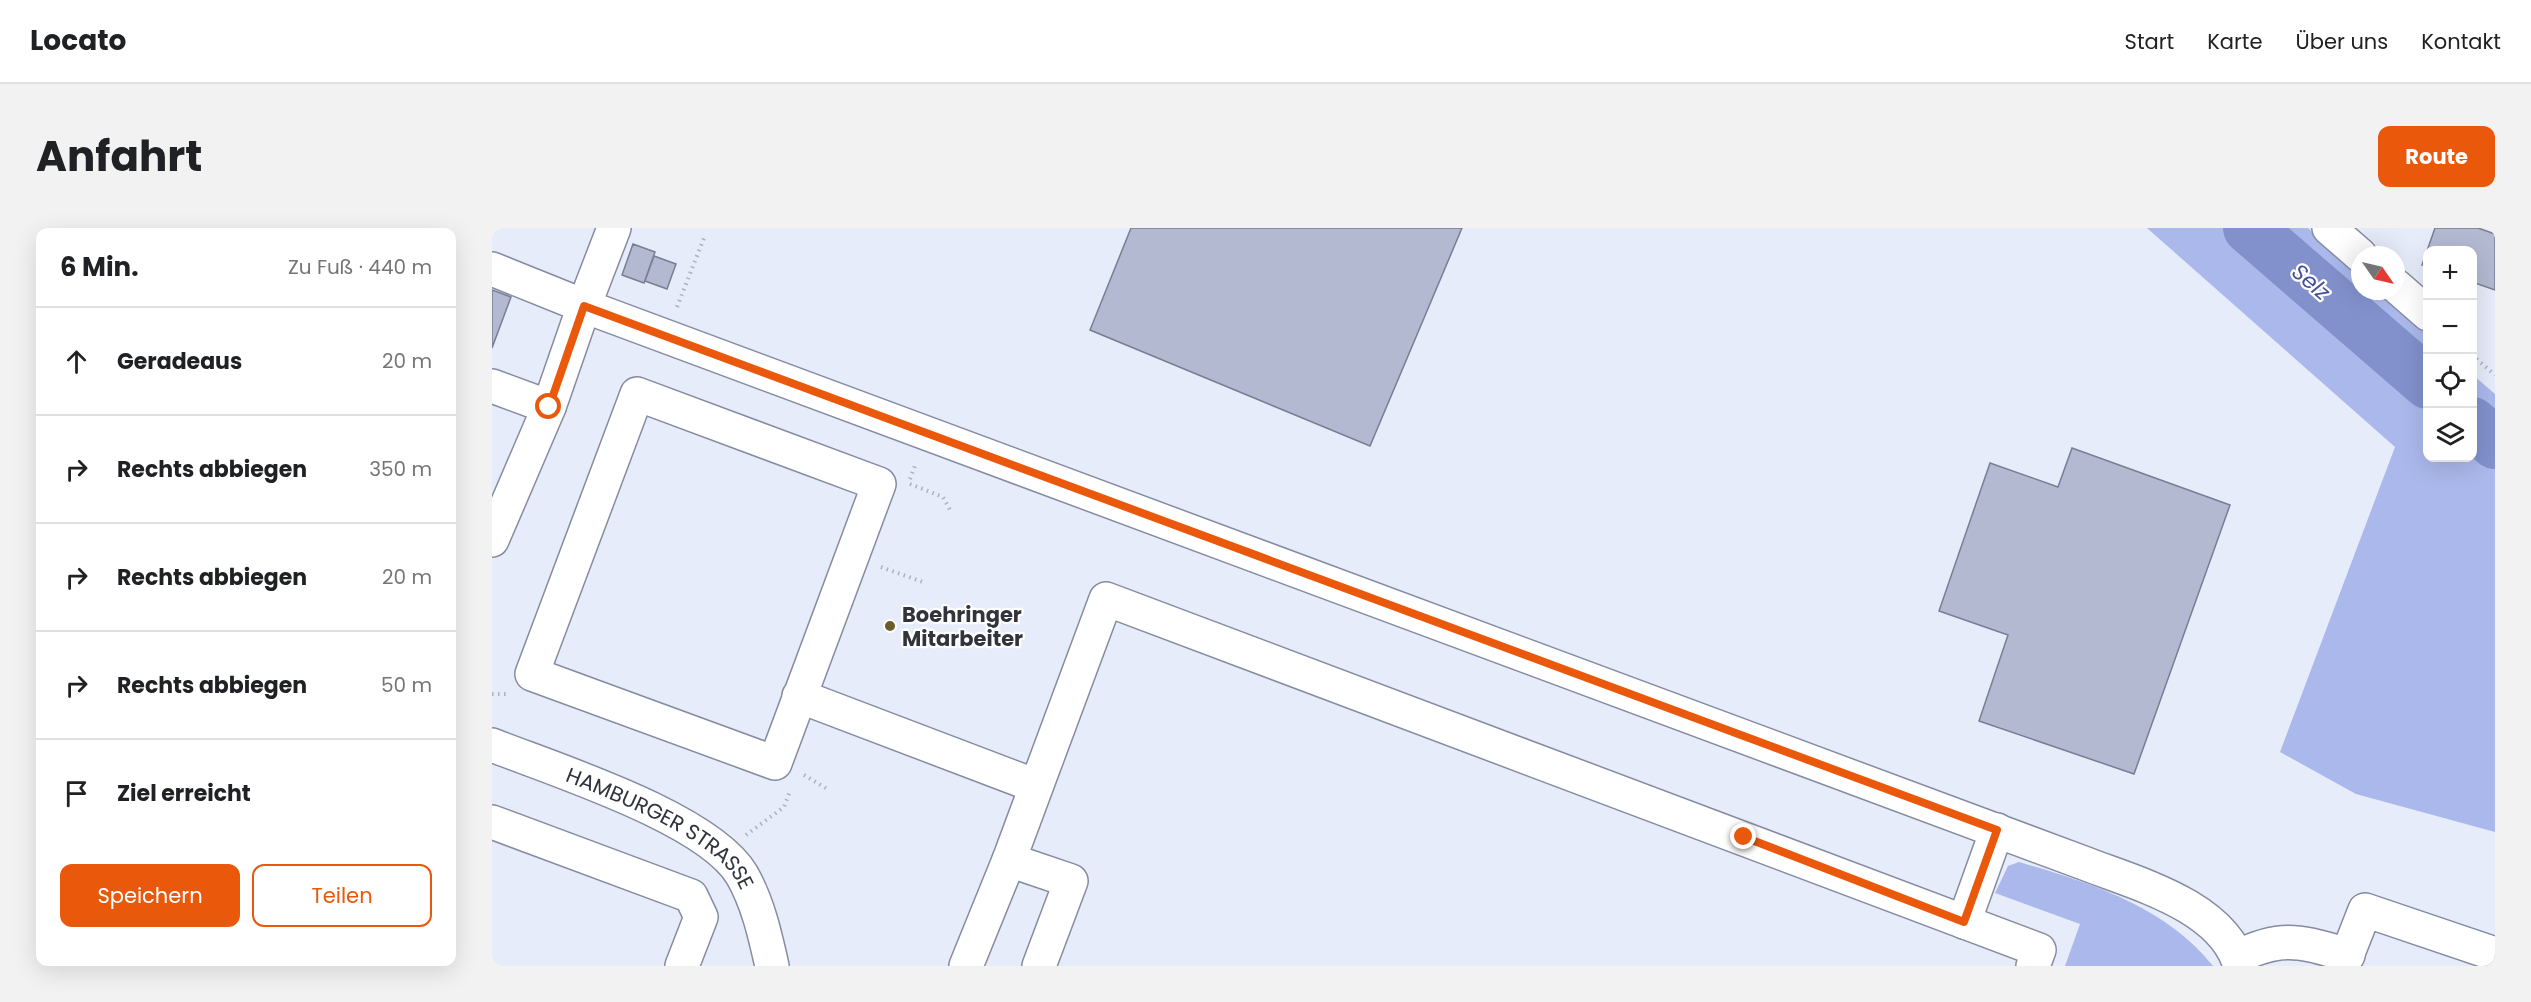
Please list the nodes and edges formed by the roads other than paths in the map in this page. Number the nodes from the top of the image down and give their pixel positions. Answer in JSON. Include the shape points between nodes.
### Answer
{"nodes":[{"id":1,"x":614,"y":228,"type":"edge"},
{"id":2,"x":2329,"y":228,"type":"edge"},
{"id":3,"x":2351,"y":247,"type":"edge"},
{"id":4,"x":492,"y":269,"type":"edge"},
{"id":5,"x":2405,"y":294,"type":"edge"},
{"id":6,"x":584,"y":306,"type":"junction"},
{"id":7,"x":2423,"y":310,"type":"edge"},
{"id":8,"x":492,"y":386,"type":"edge"},
{"id":9,"x":549,"y":407,"type":"junction"},
{"id":10,"x":492,"y":540,"type":"edge"},
{"id":11,"x":799,"y":696,"type":"junction"},
{"id":12,"x":492,"y":745,"type":"edge"},
{"id":13,"x":1036,"y":786,"type":"junction"},
{"id":14,"x":492,"y":822,"type":"edge"},
{"id":15,"x":1997,"y":830,"type":"junction"},
{"id":16,"x":1009,"y":860,"type":"junction"},
{"id":17,"x":1964,"y":922,"type":"junction"},
{"id":18,"x":2479,"y":956,"type":"edge"},
{"id":19,"x":2346,"y":960,"type":"edge"},
{"id":20,"x":2238,"y":961,"type":"edge"},
{"id":21,"x":682,"y":966,"type":"edge"},
{"id":22,"x":772,"y":966,"type":"edge"},
{"id":23,"x":966,"y":966,"type":"edge"},
{"id":24,"x":1039,"y":966,"type":"edge"},
{"id":25,"x":2033,"y":966,"type":"edge"}],
"edges":[{"from":1,"to":6,"type":"street"},
{"from":2,"to":3,"type":"street"},
{"from":4,"to":6,"type":"street"},
{"from":5,"to":7,"type":"street"},
{"from":6,"to":9,"type":"street"},
{"from":6,"to":15,"type":"street"},
{"from":8,"to":9,"type":"street"},
{"from":9,"to":10,"type":"street"},
{"from":11,"to":11,"type":"street","via":[[775,763],[532,674],[637,394],[879,484]]},
{"from":11,"to":13,"type":"street"},
{"from":12,"to":22,"type":"street","name":"HAMBURGER STRASSE","via":[[636,802],[693,830],[724,851],[742,874],[760,916]]},
{"from":13,"to":16,"type":"street"},
{"from":13,"to":17,"type":"street","via":[[1106,599]]},
{"from":14,"to":21,"type":"street","via":[[691,896],[701,917]]},
{"from":15,"to":17,"type":"street"},
{"from":15,"to":20,"type":"street","via":[[2189,906],[2210,921]]},
{"from":16,"to":23,"type":"street"},
{"from":16,"to":24,"type":"street","via":[[1071,881]]},
{"from":17,"to":25,"type":"street","via":[[2039,950]]},
{"from":18,"to":19,"type":"street","via":[[2365,910]]},
{"from":19,"to":20,"type":"street","via":[[2310,945],[2280,941],[2258,946]]}]}
